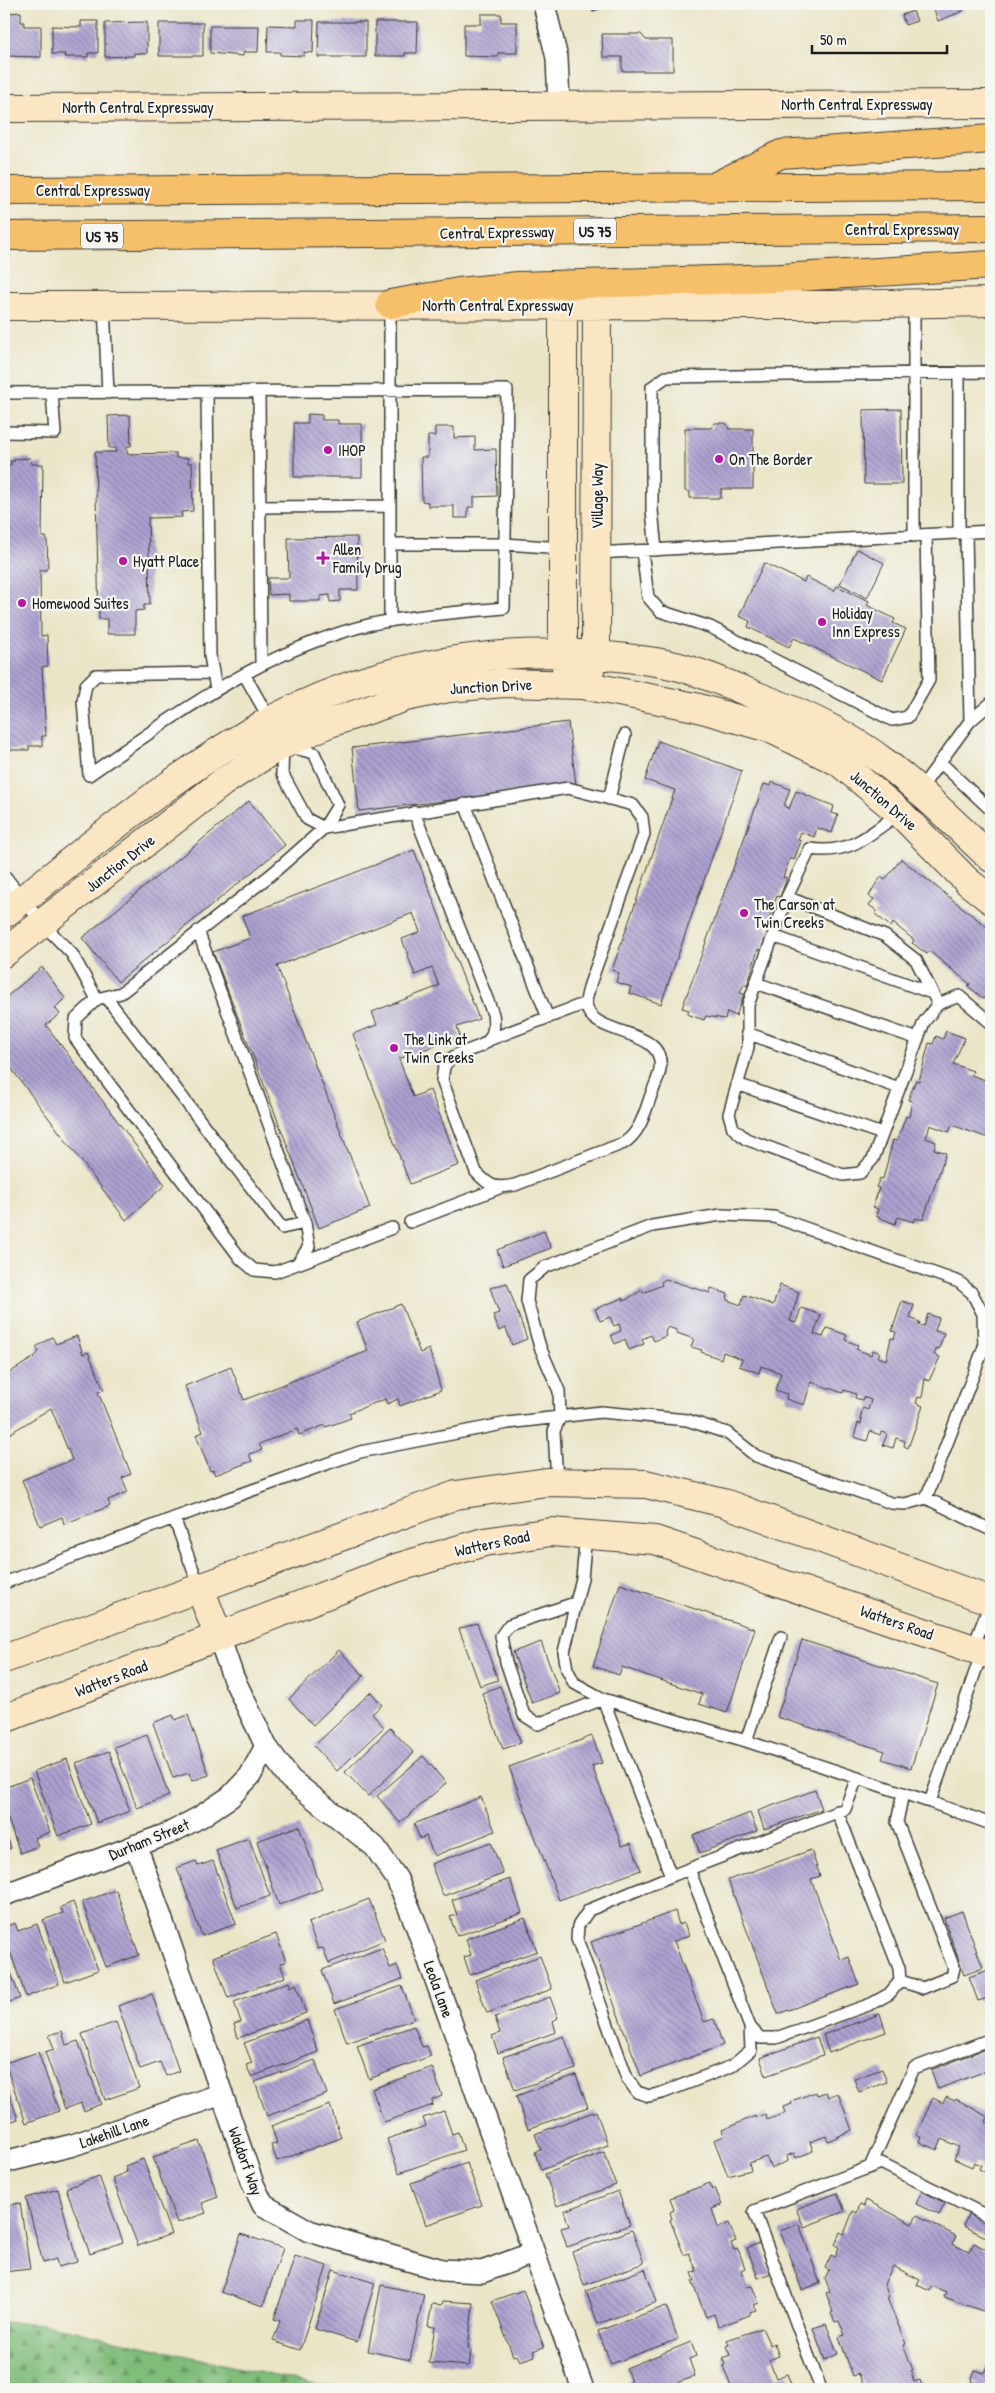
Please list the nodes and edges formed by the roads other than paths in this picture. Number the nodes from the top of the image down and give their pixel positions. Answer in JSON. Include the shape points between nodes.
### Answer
{"nodes":[{"id":1,"x":544,"y":4,"type":"edge"},
{"id":2,"x":559,"y":104,"type":"junction"},
{"id":3,"x":991,"y":104,"type":"edge"},
{"id":4,"x":4,"y":108,"type":"edge"},
{"id":5,"x":991,"y":139,"type":"edge"},
{"id":6,"x":991,"y":186,"type":"edge"},
{"id":7,"x":713,"y":187,"type":"junction"},
{"id":8,"x":4,"y":191,"type":"edge"},
{"id":9,"x":991,"y":228,"type":"edge"},
{"id":10,"x":4,"y":236,"type":"edge"},
{"id":11,"x":991,"y":265,"type":"edge"},
{"id":12,"x":991,"y":302,"type":"edge"},
{"id":13,"x":390,"y":304,"type":"junction"},
{"id":14,"x":914,"y":304,"type":"junction"},
{"id":15,"x":104,"y":305,"type":"junction"},
{"id":16,"x":563,"y":305,"type":"junction"},
{"id":17,"x":597,"y":305,"type":"junction"},
{"id":18,"x":4,"y":306,"type":"edge"},
{"id":19,"x":914,"y":372,"type":"junction"},
{"id":20,"x":960,"y":372,"type":"junction"},
{"id":21,"x":991,"y":372,"type":"edge"},
{"id":22,"x":207,"y":392,"type":"junction"},
{"id":23,"x":259,"y":392,"type":"junction"},
{"id":24,"x":390,"y":392,"type":"junction"},
{"id":25,"x":4,"y":393,"type":"edge"},
{"id":26,"x":52,"y":393,"type":"junction"},
{"id":27,"x":108,"y":393,"type":"junction"},
{"id":28,"x":4,"y":432,"type":"edge"},
{"id":29,"x":390,"y":506,"type":"junction"},
{"id":30,"x":260,"y":507,"type":"junction"},
{"id":31,"x":991,"y":531,"type":"edge"},
{"id":32,"x":962,"y":533,"type":"junction"},
{"id":33,"x":926,"y":535,"type":"junction"},
{"id":34,"x":914,"y":536,"type":"junction"},
{"id":35,"x":390,"y":544,"type":"junction"},
{"id":36,"x":505,"y":544,"type":"junction"},
{"id":37,"x":563,"y":548,"type":"junction"},
{"id":38,"x":656,"y":550,"type":"junction"},
{"id":39,"x":642,"y":551,"type":"junction"},
{"id":40,"x":597,"y":553,"type":"junction"},
{"id":41,"x":390,"y":621,"type":"junction"},
{"id":42,"x":563,"y":653,"type":"junction"},
{"id":43,"x":596,"y":655,"type":"junction"},
{"id":44,"x":261,"y":665,"type":"junction"},
{"id":45,"x":212,"y":674,"type":"junction"},
{"id":46,"x":244,"y":674,"type":"junction"},
{"id":47,"x":577,"y":684,"type":"junction"},
{"id":48,"x":216,"y":689,"type":"junction"},
{"id":49,"x":991,"y":703,"type":"edge"},
{"id":50,"x":270,"y":721,"type":"junction"},
{"id":51,"x":970,"y":721,"type":"junction"},
{"id":52,"x":625,"y":735,"type":"dead end"},
{"id":53,"x":283,"y":745,"type":"junction"},
{"id":54,"x":940,"y":762,"type":"junction"},
{"id":55,"x":609,"y":799,"type":"junction"},
{"id":56,"x":910,"y":802,"type":"junction"},
{"id":57,"x":465,"y":804,"type":"junction"},
{"id":58,"x":991,"y":810,"type":"edge"},
{"id":59,"x":414,"y":812,"type":"junction"},
{"id":60,"x":324,"y":828,"type":"junction"},
{"id":61,"x":991,"y":858,"type":"edge"},
{"id":62,"x":4,"y":875,"type":"edge"},
{"id":63,"x":788,"y":897,"type":"junction"},
{"id":64,"x":991,"y":900,"type":"edge"},
{"id":65,"x":13,"y":907,"type":"edge"},
{"id":66,"x":42,"y":923,"type":"junction"},
{"id":67,"x":198,"y":931,"type":"junction"},
{"id":68,"x":773,"y":936,"type":"junction"},
{"id":69,"x":4,"y":953,"type":"edge"},
{"id":70,"x":756,"y":983,"type":"junction"},
{"id":71,"x":101,"y":998,"type":"junction"},
{"id":72,"x":935,"y":998,"type":"junction"},
{"id":73,"x":586,"y":1003,"type":"junction"},
{"id":74,"x":548,"y":1018,"type":"junction"},
{"id":75,"x":991,"y":1022,"type":"edge"},
{"id":76,"x":747,"y":1033,"type":"junction"},
{"id":77,"x":491,"y":1039,"type":"junction"},
{"id":78,"x":918,"y":1039,"type":"junction"},
{"id":79,"x":737,"y":1084,"type":"junction"},
{"id":80,"x":899,"y":1088,"type":"junction"},
{"id":81,"x":882,"y":1134,"type":"junction"},
{"id":82,"x":499,"y":1188,"type":"junction"},
{"id":83,"x":410,"y":1222,"type":"dead end"},
{"id":84,"x":305,"y":1223,"type":"junction"},
{"id":85,"x":392,"y":1228,"type":"dead end"},
{"id":86,"x":297,"y":1264,"type":"junction"},
{"id":87,"x":560,"y":1417,"type":"junction"},
{"id":88,"x":558,"y":1482,"type":"junction"},
{"id":89,"x":926,"y":1498,"type":"junction"},
{"id":90,"x":174,"y":1518,"type":"junction"},
{"id":91,"x":991,"y":1530,"type":"edge"},
{"id":92,"x":586,"y":1534,"type":"junction"},
{"id":93,"x":4,"y":1583,"type":"edge"},
{"id":94,"x":200,"y":1586,"type":"junction"},
{"id":95,"x":991,"y":1601,"type":"edge"},
{"id":96,"x":575,"y":1603,"type":"junction"},
{"id":97,"x":219,"y":1637,"type":"junction"},
{"id":98,"x":780,"y":1637,"type":"dead end"},
{"id":99,"x":982,"y":1652,"type":"edge"},
{"id":100,"x":4,"y":1659,"type":"edge"},
{"id":101,"x":603,"y":1699,"type":"junction"},
{"id":102,"x":4,"y":1719,"type":"edge"},
{"id":103,"x":746,"y":1741,"type":"junction"},
{"id":104,"x":266,"y":1746,"type":"junction"},
{"id":105,"x":857,"y":1778,"type":"junction"},
{"id":106,"x":903,"y":1794,"type":"junction"},
{"id":107,"x":930,"y":1802,"type":"junction"},
{"id":108,"x":837,"y":1812,"type":"junction"},
{"id":109,"x":991,"y":1824,"type":"edge"},
{"id":110,"x":136,"y":1846,"type":"junction"},
{"id":111,"x":689,"y":1869,"type":"junction"},
{"id":112,"x":671,"y":1876,"type":"junction"},
{"id":113,"x":4,"y":1895,"type":"edge"},
{"id":114,"x":900,"y":1981,"type":"junction"},
{"id":115,"x":750,"y":2027,"type":"junction"},
{"id":116,"x":991,"y":2039,"type":"edge"},
{"id":117,"x":222,"y":2094,"type":"junction"},
{"id":118,"x":4,"y":2162,"type":"edge"},
{"id":119,"x":870,"y":2167,"type":"junction"},
{"id":120,"x":991,"y":2218,"type":"edge"},
{"id":121,"x":534,"y":2253,"type":"junction"},
{"id":122,"x":582,"y":2389,"type":"edge"},
{"id":123,"x":821,"y":2389,"type":"edge"}],
"edges":[{"from":1,"to":2,"type":"street","via":[[557,58]]},
{"from":2,"to":3,"type":"main road","name":"North Central Expressway"},
{"from":2,"to":4,"type":"main road","name":"North Central Expressway"},
{"from":5,"to":7,"type":"highway","via":[[781,154]]},
{"from":6,"to":7,"type":"highway","name":"Central Expressway"},
{"from":7,"to":8,"type":"highway","name":"Central Expressway"},
{"from":9,"to":10,"type":"highway","name":"Central Expressway","number":"US 75"},
{"from":11,"to":13,"type":"highway","via":[[781,278],[518,286]]},
{"from":12,"to":14,"type":"main road","name":"North Central Expressway"},
{"from":13,"to":15,"type":"main road","name":"North Central Expressway"},
{"from":13,"to":16,"type":"main road","name":"North Central Expressway"},
{"from":13,"to":24,"type":"lane"},
{"from":14,"to":17,"type":"main road","name":"North Central Expressway"},
{"from":14,"to":19,"type":"lane"},
{"from":15,"to":18,"type":"main road","name":"North Central Expressway"},
{"from":15,"to":27,"type":"lane"},
{"from":16,"to":17,"type":"main road","name":"North Central Expressway"},
{"from":16,"to":37,"type":"main road"},
{"from":17,"to":40,"type":"main road","name":"Village Way"},
{"from":19,"to":20,"type":"lane"},
{"from":19,"to":34,"type":"lane"},
{"from":19,"to":38,"type":"lane","via":[[666,377],[652,387],[652,510]]},
{"from":20,"to":21,"type":"lane"},
{"from":20,"to":32,"type":"lane"},
{"from":22,"to":23,"type":"lane"},
{"from":22,"to":27,"type":"lane"},
{"from":22,"to":45,"type":"lane"},
{"from":23,"to":24,"type":"lane"},
{"from":23,"to":30,"type":"lane"},
{"from":24,"to":29,"type":"lane"},
{"from":24,"to":36,"type":"lane","via":[[507,390]]},
{"from":25,"to":26,"type":"lane"},
{"from":26,"to":27,"type":"lane"},
{"from":26,"to":28,"type":"lane","via":[[55,433]]},
{"from":29,"to":30,"type":"lane"},
{"from":29,"to":35,"type":"lane"},
{"from":30,"to":44,"type":"lane"},
{"from":31,"to":32,"type":"lane"},
{"from":32,"to":33,"type":"lane"},
{"from":32,"to":51,"type":"lane"},
{"from":33,"to":34,"type":"lane"},
{"from":33,"to":39,"type":"lane","via":[[929,680],[908,717],[892,720],[710,627],[660,611],[648,597]]},
{"from":34,"to":38,"type":"lane"},
{"from":35,"to":36,"type":"lane"},
{"from":35,"to":41,"type":"lane"},
{"from":36,"to":37,"type":"lane"},
{"from":36,"to":41,"type":"lane","via":[[504,608]]},
{"from":37,"to":42,"type":"main road"},
{"from":38,"to":39,"type":"lane"},
{"from":39,"to":40,"type":"lane"},
{"from":40,"to":43,"type":"main road","name":"Village Way"},
{"from":41,"to":44,"type":"lane","via":[[327,638]]},
{"from":42,"to":43,"type":"main road","name":"Junction Drive"},
{"from":42,"to":47,"type":"main road"},
{"from":42,"to":50,"type":"main road","name":"Junction Drive","via":[[503,654],[415,668],[348,686]]},
{"from":43,"to":47,"type":"main road","name":"Village Way"},
{"from":43,"to":56,"type":"main road","name":"Junction Drive","via":[[658,662],[798,711],[886,763]]},
{"from":44,"to":46,"type":"lane"},
{"from":45,"to":48,"type":"lane"},
{"from":45,"to":48,"type":"lane","via":[[96,675],[86,685],[83,701],[89,775]]},
{"from":46,"to":48,"type":"lane"},
{"from":46,"to":50,"type":"lane"},
{"from":47,"to":53,"type":"main road","name":"Junction Drive","via":[[504,683],[441,689],[406,697],[326,724]]},
{"from":47,"to":56,"type":"main road","name":"Junction Drive","via":[[695,707],[768,728],[839,762]]},
{"from":49,"to":51,"type":"lane"},
{"from":50,"to":53,"type":"lane"},
{"from":50,"to":65,"type":"main road","name":"Junction Drive","via":[[180,777]]},
{"from":51,"to":54,"type":"lane"},
{"from":52,"to":55,"type":"lane"},
{"from":53,"to":60,"type":"lane","via":[[282,773],[308,819]]},
{"from":53,"to":60,"type":"lane","via":[[314,753],[338,805]]},
{"from":53,"to":66,"type":"main road","name":"Junction Drive","via":[[223,782]]},
{"from":54,"to":56,"type":"lane"},
{"from":54,"to":58,"type":"lane"},
{"from":55,"to":57,"type":"lane","via":[[568,788]]},
{"from":55,"to":73,"type":"lane","via":[[633,805],[642,818],[644,834]]},
{"from":56,"to":61,"type":"main road","name":"Junction Drive"},
{"from":56,"to":63,"type":"lane","via":[[855,845],[828,851],[810,849]]},
{"from":56,"to":64,"type":"main road","name":"Junction Drive","via":[[967,881]]},
{"from":57,"to":59,"type":"lane"},
{"from":57,"to":74,"type":"lane"},
{"from":59,"to":60,"type":"lane"},
{"from":59,"to":77,"type":"lane","via":[[493,1014],[495,1028]]},
{"from":60,"to":67,"type":"lane","via":[[273,873]]},
{"from":62,"to":65,"type":"lane"},
{"from":63,"to":68,"type":"lane"},
{"from":63,"to":72,"type":"lane","via":[[885,936],[916,960]]},
{"from":65,"to":66,"type":"lane"},
{"from":66,"to":69,"type":"main road","name":"Junction Drive"},
{"from":66,"to":71,"type":"lane","via":[[72,954]]},
{"from":67,"to":71,"type":"lane","via":[[121,993]]},
{"from":67,"to":84,"type":"lane"},
{"from":68,"to":70,"type":"lane"},
{"from":68,"to":72,"type":"lane"},
{"from":70,"to":76,"type":"lane","via":[[748,1005]]},
{"from":70,"to":78,"type":"lane"},
{"from":71,"to":84,"type":"lane","via":[[282,1228]]},
{"from":71,"to":86,"type":"lane","via":[[76,1020],[75,1038],[241,1259],[254,1270],[275,1272]]},
{"from":72,"to":75,"type":"lane","via":[[959,996]]},
{"from":72,"to":78,"type":"lane"},
{"from":73,"to":74,"type":"lane"},
{"from":73,"to":82,"type":"lane","via":[[592,1016],[604,1025],[639,1037],[651,1044],[658,1056],[660,1068],[638,1130],[624,1143],[515,1185]]},
{"from":74,"to":77,"type":"lane"},
{"from":76,"to":79,"type":"lane","via":[[748,1047]]},
{"from":76,"to":80,"type":"lane"},
{"from":77,"to":82,"type":"lane","via":[[444,1066],[442,1080],[476,1172],[486,1183]]},
{"from":78,"to":80,"type":"lane"},
{"from":79,"to":81,"type":"lane"},
{"from":79,"to":81,"type":"lane","via":[[728,1114],[733,1128],[746,1138],[843,1175],[860,1173],[873,1158]]},
{"from":80,"to":81,"type":"lane"},
{"from":82,"to":83,"type":"lane"},
{"from":84,"to":86,"type":"lane","via":[[308,1246]]},
{"from":85,"to":86,"type":"lane"},
{"from":87,"to":88,"type":"lane","via":[[554,1431]]},
{"from":87,"to":89,"type":"lane","via":[[601,1412],[687,1420],[727,1433],[756,1456],[891,1503],[905,1504]]},
{"from":87,"to":89,"type":"lane","via":[[559,1391],[540,1348],[527,1301],[529,1280],[545,1267],[652,1226],[721,1215],[774,1217],[959,1282],[972,1293],[983,1314],[984,1346]]},
{"from":87,"to":90,"type":"lane","via":[[360,1452]]},
{"from":88,"to":94,"type":"main road","via":[[456,1495]]},
{"from":88,"to":95,"type":"main road","via":[[646,1484],[724,1503]]},
{"from":89,"to":91,"type":"lane"},
{"from":90,"to":93,"type":"lane"},
{"from":90,"to":94,"type":"lane"},
{"from":92,"to":96,"type":"lane","via":[[582,1578]]},
{"from":92,"to":97,"type":"main road","name":"Watters Road","via":[[551,1532],[484,1542],[396,1568]]},
{"from":92,"to":99,"type":"main road","name":"Watters Road","via":[[655,1540]]},
{"from":94,"to":97,"type":"main road"},
{"from":94,"to":100,"type":"main road"},
{"from":95,"to":99,"type":"lane"},
{"from":96,"to":101,"type":"lane","via":[[564,1652],[567,1669],[574,1683]]},
{"from":96,"to":101,"type":"lane","via":[[508,1625],[501,1636],[506,1662],[524,1715],[538,1724]]},
{"from":97,"to":102,"type":"main road","name":"Watters Road"},
{"from":97,"to":104,"type":"street","name":"Leola Lane","via":[[233,1677]]},
{"from":98,"to":103,"type":"lane"},
{"from":99,"to":107,"type":"lane"},
{"from":101,"to":103,"type":"lane"},
{"from":101,"to":112,"type":"lane"},
{"from":103,"to":105,"type":"lane"},
{"from":104,"to":110,"type":"street","name":"Durham Street","via":[[250,1776],[230,1797],[178,1829]]},
{"from":104,"to":121,"type":"street","name":"Leola Lane","via":[[290,1778],[375,1847],[397,1879]]},
{"from":105,"to":106,"type":"lane"},
{"from":105,"to":108,"type":"lane","via":[[845,1808]]},
{"from":106,"to":107,"type":"lane"},
{"from":106,"to":114,"type":"lane","via":[[897,1822],[954,1968],[952,1976],[922,1988]]},
{"from":107,"to":109,"type":"lane"},
{"from":108,"to":111,"type":"lane"},
{"from":108,"to":114,"type":"lane","via":[[899,1968]]},
{"from":110,"to":113,"type":"street","name":"Durham Street"},
{"from":110,"to":117,"type":"street","name":"Waldorf Way"},
{"from":111,"to":112,"type":"lane"},
{"from":111,"to":115,"type":"lane"},
{"from":112,"to":115,"type":"lane","via":[[589,1910],[578,1926],[577,1939],[627,2078],[636,2092],[649,2096],[732,2066],[751,2050]]},
{"from":114,"to":115,"type":"lane","via":[[889,1994],[871,2004],[776,2038],[760,2038]]},
{"from":116,"to":119,"type":"lane","via":[[914,2068]]},
{"from":117,"to":118,"type":"street","name":"Lakehill Lane","via":[[73,2145]]},
{"from":117,"to":121,"type":"street","name":"Waldorf Way","via":[[263,2205],[287,2221],[309,2231],[442,2270],[482,2272]]},
{"from":119,"to":120,"type":"lane","via":[[881,2163]]},
{"from":119,"to":123,"type":"lane","via":[[754,2211]]},
{"from":121,"to":122,"type":"street","name":"Leola Lane"}]}
